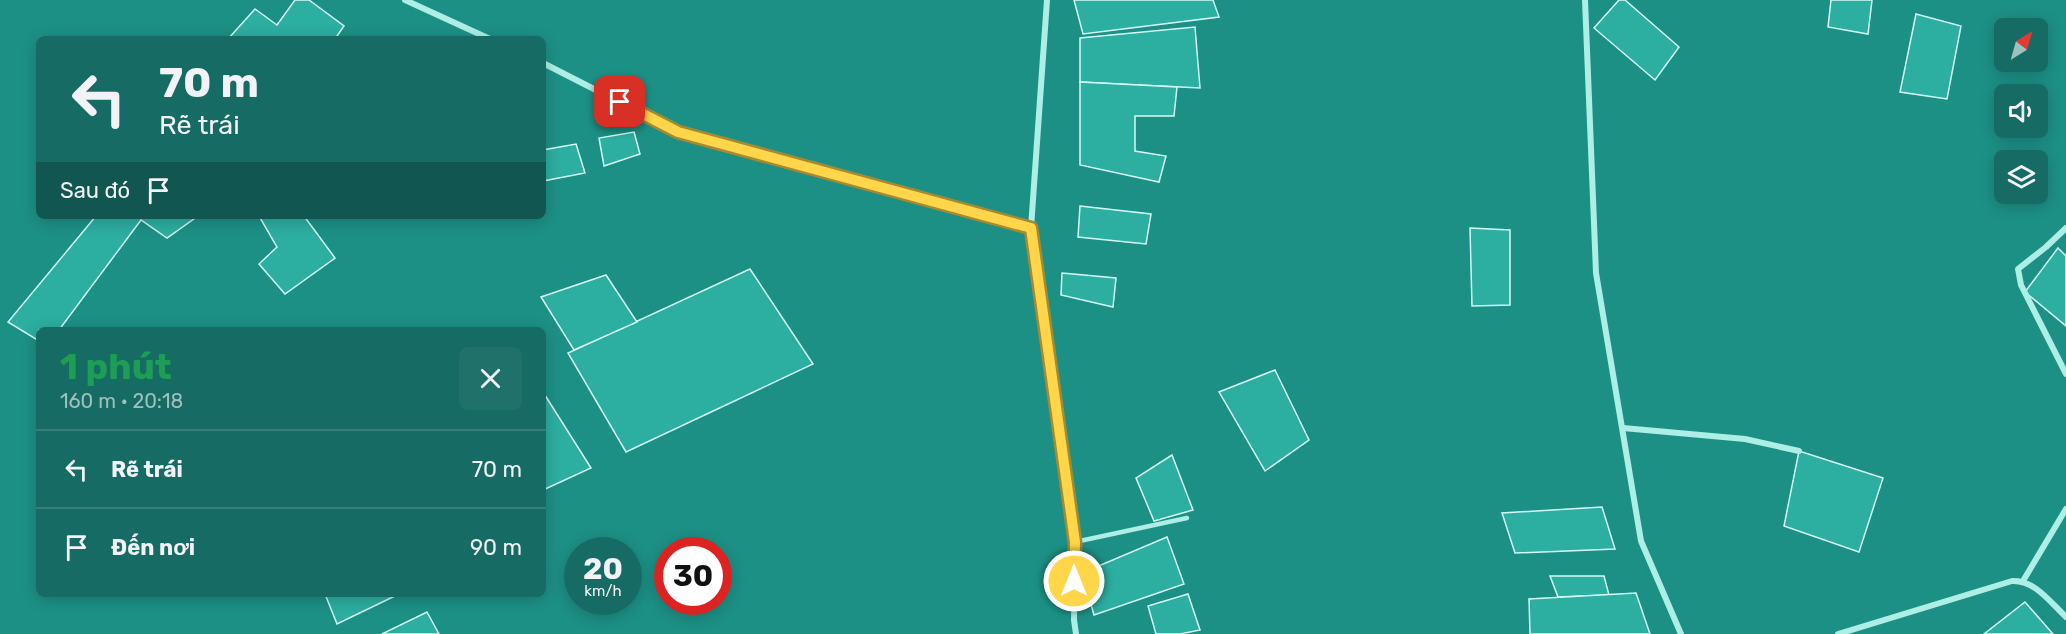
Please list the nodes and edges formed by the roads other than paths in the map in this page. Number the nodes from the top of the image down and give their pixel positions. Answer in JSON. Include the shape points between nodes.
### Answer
{"nodes":[{"id":1,"x":405,"y":0,"type":"edge"},
{"id":2,"x":1047,"y":0,"type":"edge"},
{"id":3,"x":1585,"y":0,"type":"edge"},
{"id":4,"x":483,"y":36,"type":"edge"},
{"id":5,"x":546,"y":65,"type":"edge"},
{"id":6,"x":1031,"y":228,"type":"junction"},
{"id":7,"x":2066,"y":228,"type":"edge"},
{"id":8,"x":2066,"y":374,"type":"edge"},
{"id":9,"x":1623,"y":428,"type":"junction"},
{"id":10,"x":1799,"y":451,"type":"dead end"},
{"id":11,"x":2066,"y":509,"type":"edge"},
{"id":12,"x":1187,"y":518,"type":"dead end"},
{"id":13,"x":1075,"y":542,"type":"junction"},
{"id":14,"x":2023,"y":581,"type":"junction"},
{"id":15,"x":2066,"y":617,"type":"edge"},
{"id":16,"x":1076,"y":634,"type":"edge"},
{"id":17,"x":1681,"y":634,"type":"edge"},
{"id":18,"x":1838,"y":634,"type":"edge"}],
"edges":[{"from":1,"to":4,"type":"street"},
{"from":2,"to":6,"type":"street"},
{"from":3,"to":9,"type":"street","via":[[1596,273]]},
{"from":5,"to":6,"type":"street","via":[[678,132]]},
{"from":6,"to":13,"type":"street"},
{"from":7,"to":8,"type":"street","via":[[2018,269],[2021,285]]},
{"from":9,"to":10,"type":"street","via":[[1745,439]]},
{"from":9,"to":17,"type":"street","via":[[1641,541]]},
{"from":11,"to":14,"type":"street"},
{"from":12,"to":13,"type":"lane"},
{"from":13,"to":16,"type":"street"},
{"from":14,"to":15,"type":"street","via":[[2035,587]]},
{"from":14,"to":18,"type":"street","via":[[2012,581]]}]}
